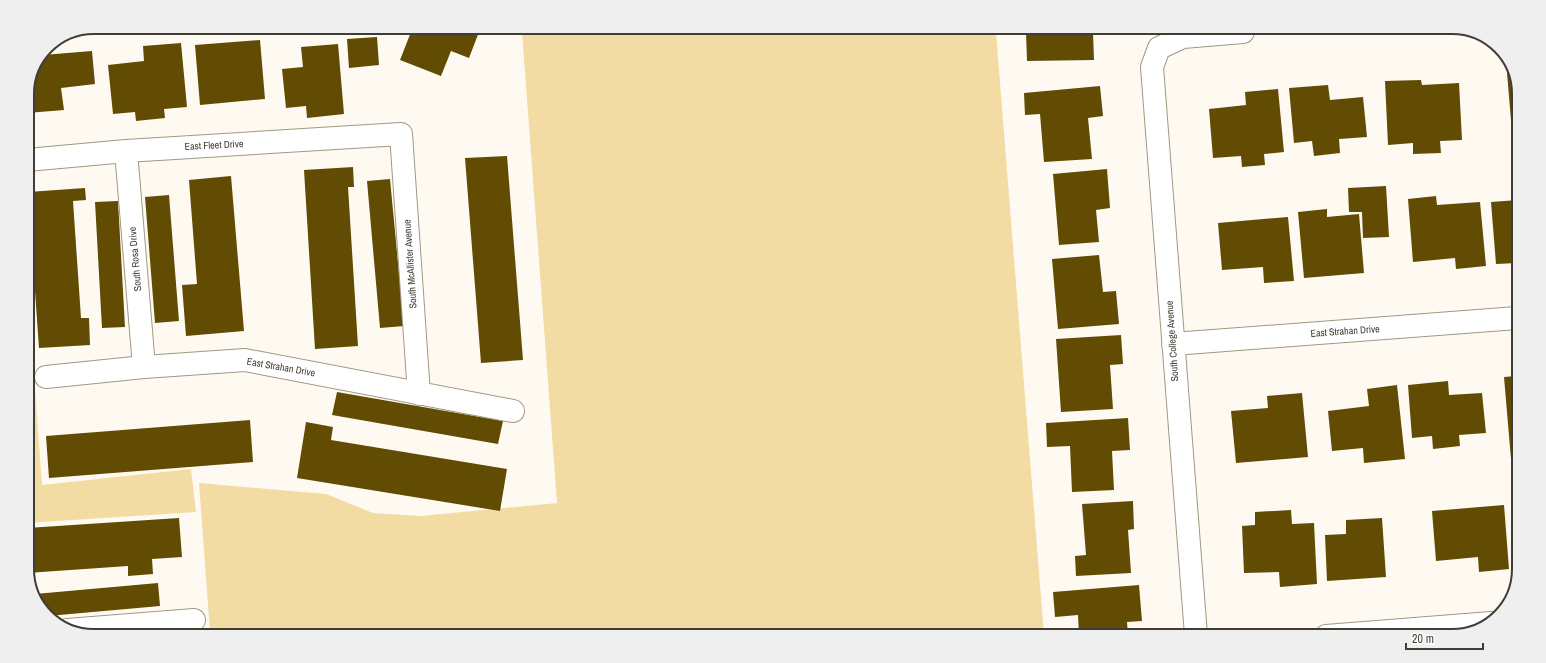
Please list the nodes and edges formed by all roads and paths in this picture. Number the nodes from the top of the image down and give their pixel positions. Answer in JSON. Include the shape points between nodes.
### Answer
{"nodes":[{"id":1,"x":1213,"y":34,"type":"edge"},
{"id":2,"x":401,"y":134,"type":"joint"},
{"id":3,"x":126,"y":151,"type":"junction"},
{"id":4,"x":34,"y":159,"type":"edge"},
{"id":5,"x":1512,"y":318,"type":"edge"},
{"id":6,"x":1173,"y":344,"type":"junction"},
{"id":7,"x":144,"y":367,"type":"junction"},
{"id":8,"x":46,"y":376,"type":"dead end"},
{"id":9,"x":419,"y":394,"type":"junction"},
{"id":10,"x":513,"y":411,"type":"dead end"},
{"id":11,"x":194,"y":620,"type":"dead end"},
{"id":12,"x":1476,"y":624,"type":"edge"},
{"id":13,"x":92,"y":629,"type":"edge"},
{"id":14,"x":1196,"y":629,"type":"edge"},
{"id":15,"x":1415,"y":629,"type":"edge"}],
"edges":[{"from":1,"to":6,"type":"street","name":"South College Avenue","via":[[1183,36],[1159,48],[1152,67]]},
{"from":2,"to":3,"type":"street","name":"East Fleet Drive"},
{"from":2,"to":9,"type":"street","name":"South McAllister Avenue"},
{"from":3,"to":4,"type":"street","name":"East Fleet Drive"},
{"from":3,"to":7,"type":"street","name":"South Rosa Drive"},
{"from":5,"to":6,"type":"street","name":"East Strahan Drive"},
{"from":6,"to":14,"type":"street","name":"South College Avenue"},
{"from":7,"to":8,"type":"street","name":"East Strahan Drive"},
{"from":7,"to":9,"type":"street","name":"East Strahan Drive","via":[[245,360]]},
{"from":9,"to":10,"type":"street","name":"East Strahan Drive"},
{"from":11,"to":13,"type":"street"},
{"from":12,"to":15,"type":"street"}]}
